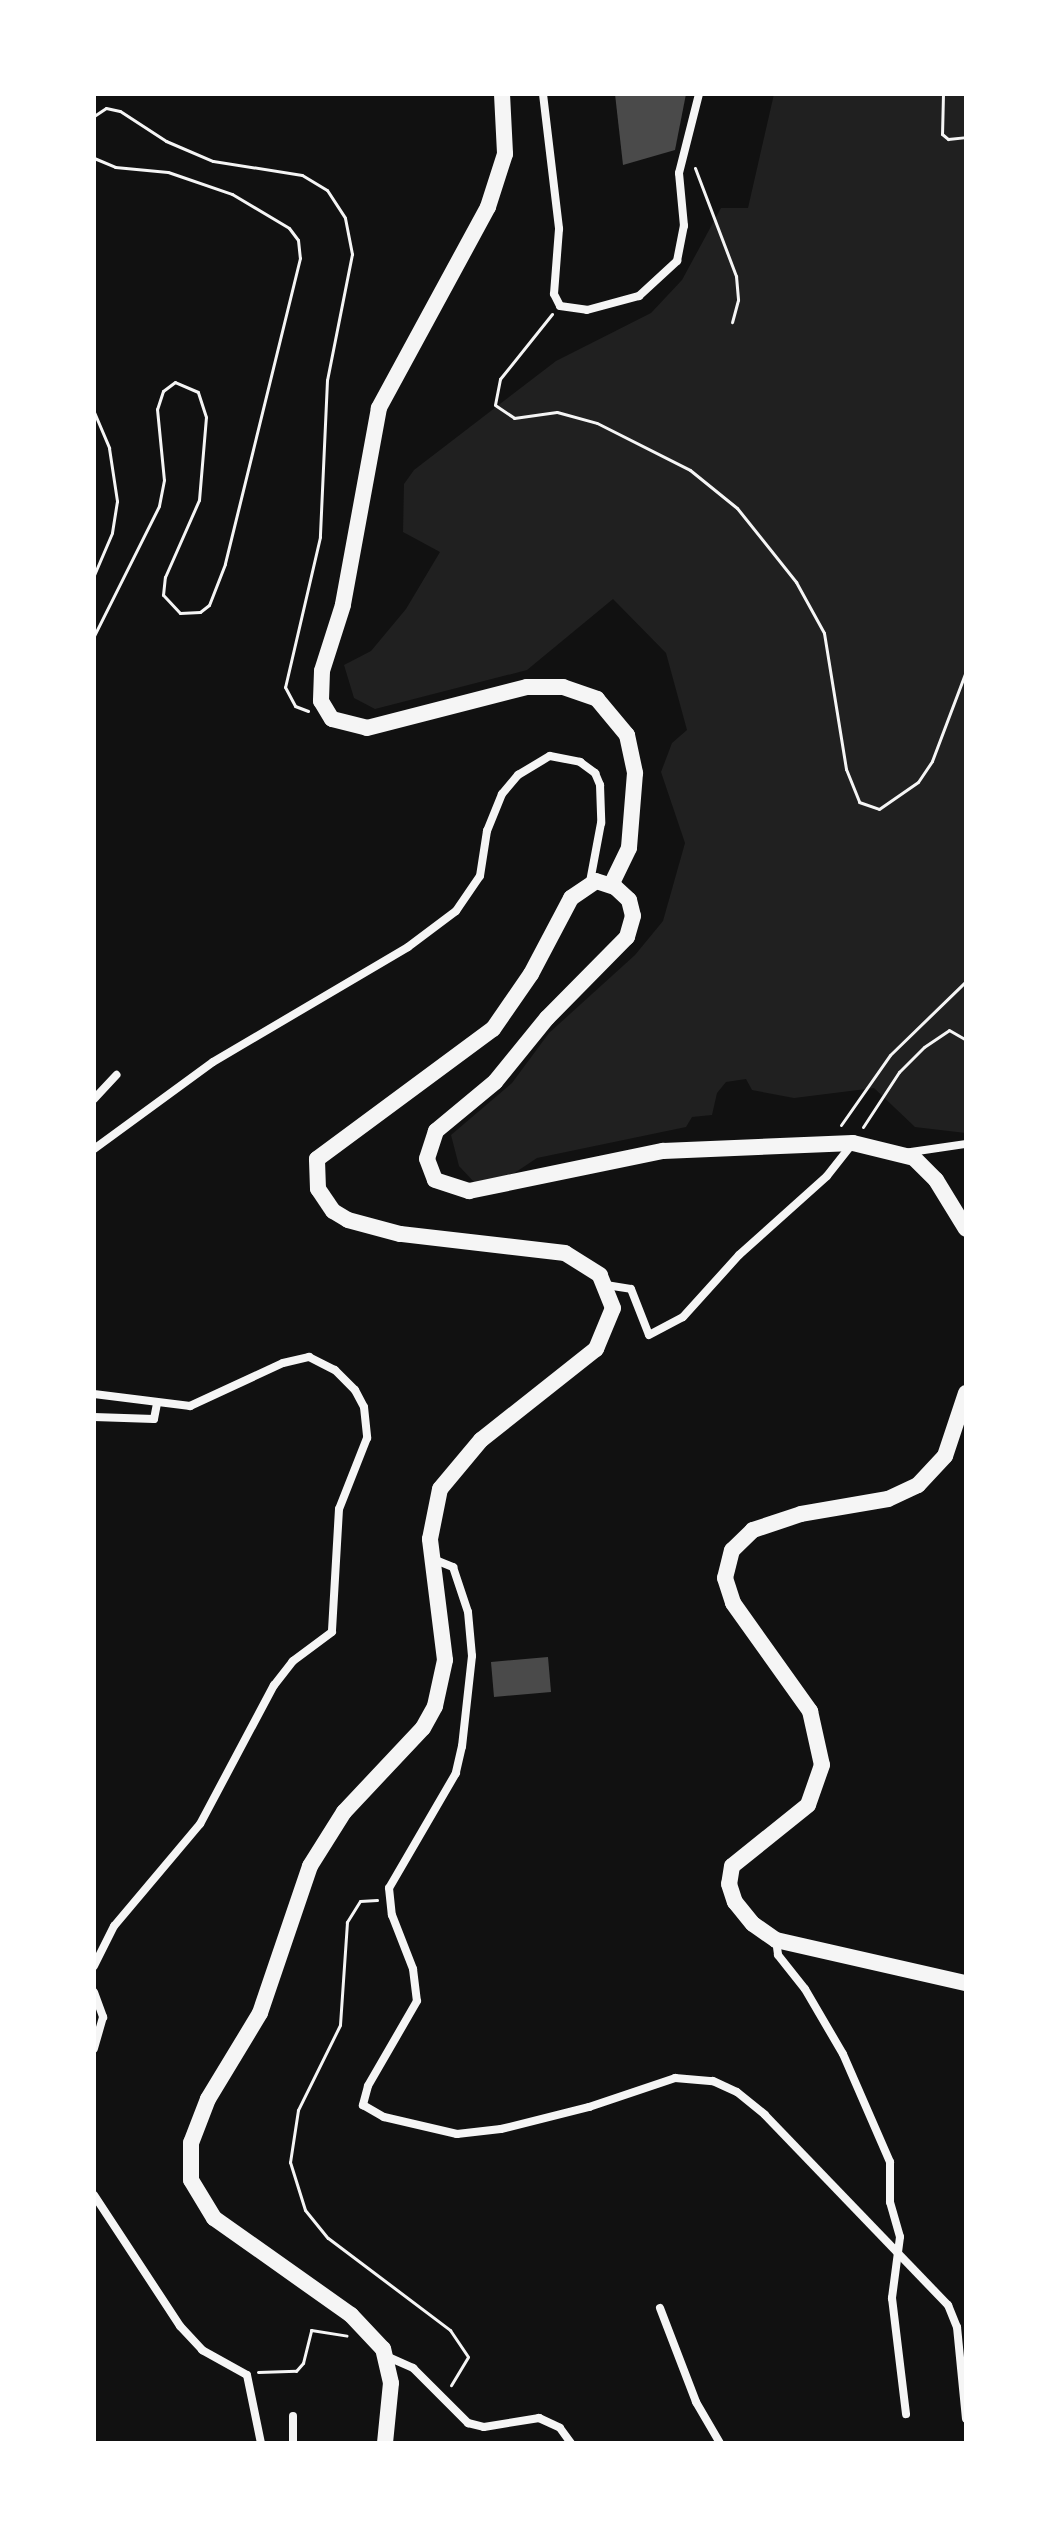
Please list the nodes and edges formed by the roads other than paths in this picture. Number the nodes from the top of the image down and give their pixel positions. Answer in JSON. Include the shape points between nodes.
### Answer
{"nodes":[{"id":1,"x":502,"y":94,"type":"edge"},
{"id":2,"x":543,"y":94,"type":"edge"},
{"id":3,"x":699,"y":94,"type":"edge"},
{"id":4,"x":590,"y":882,"type":"junction"},
{"id":5,"x":611,"y":885,"type":"junction"},
{"id":6,"x":116,"y":1075,"type":"dead end"},
{"id":7,"x":94,"y":1099,"type":"edge"},
{"id":8,"x":853,"y":1143,"type":"junction"},
{"id":9,"x":966,"y":1144,"type":"edge"},
{"id":10,"x":94,"y":1149,"type":"edge"},
{"id":11,"x":904,"y":1153,"type":"junction"},
{"id":12,"x":966,"y":1229,"type":"edge"},
{"id":13,"x":606,"y":1285,"type":"junction"},
{"id":14,"x":966,"y":1393,"type":"edge"},
{"id":15,"x":94,"y":1394,"type":"edge"},
{"id":16,"x":157,"y":1404,"type":"junction"},
{"id":17,"x":94,"y":1417,"type":"edge"},
{"id":18,"x":432,"y":1559,"type":"junction"},
{"id":19,"x":776,"y":1940,"type":"junction"},
{"id":20,"x":94,"y":1966,"type":"edge"},
{"id":21,"x":966,"y":1983,"type":"edge"},
{"id":22,"x":94,"y":1992,"type":"edge"},
{"id":23,"x":94,"y":2049,"type":"edge"},
{"id":24,"x":94,"y":2195,"type":"edge"},
{"id":25,"x":899,"y":2253,"type":"junction"},
{"id":26,"x":660,"y":2308,"type":"dead end"},
{"id":27,"x":382,"y":2349,"type":"junction"},
{"id":28,"x":906,"y":2414,"type":"dead end"},
{"id":29,"x":293,"y":2416,"type":"dead end"},
{"id":30,"x":966,"y":2419,"type":"edge"},
{"id":31,"x":261,"y":2443,"type":"edge"},
{"id":32,"x":293,"y":2443,"type":"edge"},
{"id":33,"x":385,"y":2443,"type":"edge"},
{"id":34,"x":571,"y":2443,"type":"edge"},
{"id":35,"x":720,"y":2443,"type":"edge"}],
"edges":[{"from":1,"to":5,"type":"main road","via":[[506,135],[501,172],[470,243],[379,408],[343,605],[322,671],[322,709],[337,722],[367,728],[527,687],[563,687],[597,699],[627,735],[635,773],[629,848]]},
{"from":2,"to":3,"type":"street","via":[[559,229],[554,294],[560,306],[587,310],[627,302],[671,269],[683,245],[679,173]]},
{"from":4,"to":5,"type":"main road"},
{"from":4,"to":10,"type":"street","via":[[601,823],[600,785],[595,773],[580,762],[550,756],[518,775],[502,794],[487,831],[480,876],[456,911],[408,947],[213,1062]]},
{"from":4,"to":13,"type":"main road","via":[[567,905],[531,974],[493,1029],[426,1082],[328,1146],[314,1174],[327,1203],[355,1223],[400,1234],[565,1253],[593,1269]]},
{"from":5,"to":8,"type":"main road","via":[[627,896],[633,912],[619,947],[547,1018],[495,1082],[436,1131],[427,1164],[438,1183],[469,1191],[663,1151]]},
{"from":6,"to":7,"type":"street"},
{"from":8,"to":11,"type":"main road"},
{"from":8,"to":13,"type":"street","via":[[835,1168],[739,1255],[683,1317],[649,1335],[631,1289]]},
{"from":9,"to":11,"type":"street"},
{"from":11,"to":12,"type":"main road","via":[[931,1175]]},
{"from":13,"to":18,"type":"main road","via":[[613,1313],[596,1349],[481,1440],[446,1477],[431,1524]]},
{"from":14,"to":19,"type":"main road","via":[[945,1456],[918,1485],[888,1499],[765,1526],[740,1541],[727,1561],[725,1585],[733,1603],[807,1704],[820,1742],[821,1775],[812,1800],[743,1853],[729,1878],[741,1910]]},
{"from":15,"to":16,"type":"street"},
{"from":16,"to":17,"type":"street","via":[[154,1419]]},
{"from":16,"to":20,"type":"street","via":[[190,1406],[283,1363],[309,1357],[335,1370],[355,1390],[364,1407],[367,1438],[339,1509],[332,1632],[293,1661],[274,1685],[200,1824],[114,1926]]},
{"from":18,"to":25,"type":"street","via":[[453,1567],[468,1612],[472,1656],[462,1746],[456,1773],[392,1880],[388,1902],[418,1992],[410,2019],[362,2103],[368,2110],[438,2133],[484,2133],[589,2107],[662,2080],[713,2081],[756,2106]]},
{"from":18,"to":27,"type":"main road","via":[[445,1660],[435,1706],[423,1728],[344,1812],[310,1866],[260,2013],[201,2113],[189,2157],[197,2193],[225,2229],[341,2307]]},
{"from":19,"to":21,"type":"main road"},
{"from":19,"to":25,"type":"street","via":[[778,1955],[831,2034],[879,2130],[890,2162]]},
{"from":22,"to":23,"type":"street","via":[[103,2017]]},
{"from":24,"to":31,"type":"street","via":[[180,2326],[202,2350],[247,2375]]},
{"from":25,"to":28,"type":"street","via":[[892,2298]]},
{"from":25,"to":30,"type":"street","via":[[955,2318]]},
{"from":26,"to":35,"type":"street","via":[[689,2387]]},
{"from":27,"to":33,"type":"main road","via":[[391,2389]]},
{"from":27,"to":34,"type":"street","via":[[413,2368],[468,2423],[484,2427],[539,2418],[560,2428]]},
{"from":29,"to":32,"type":"street"}]}
